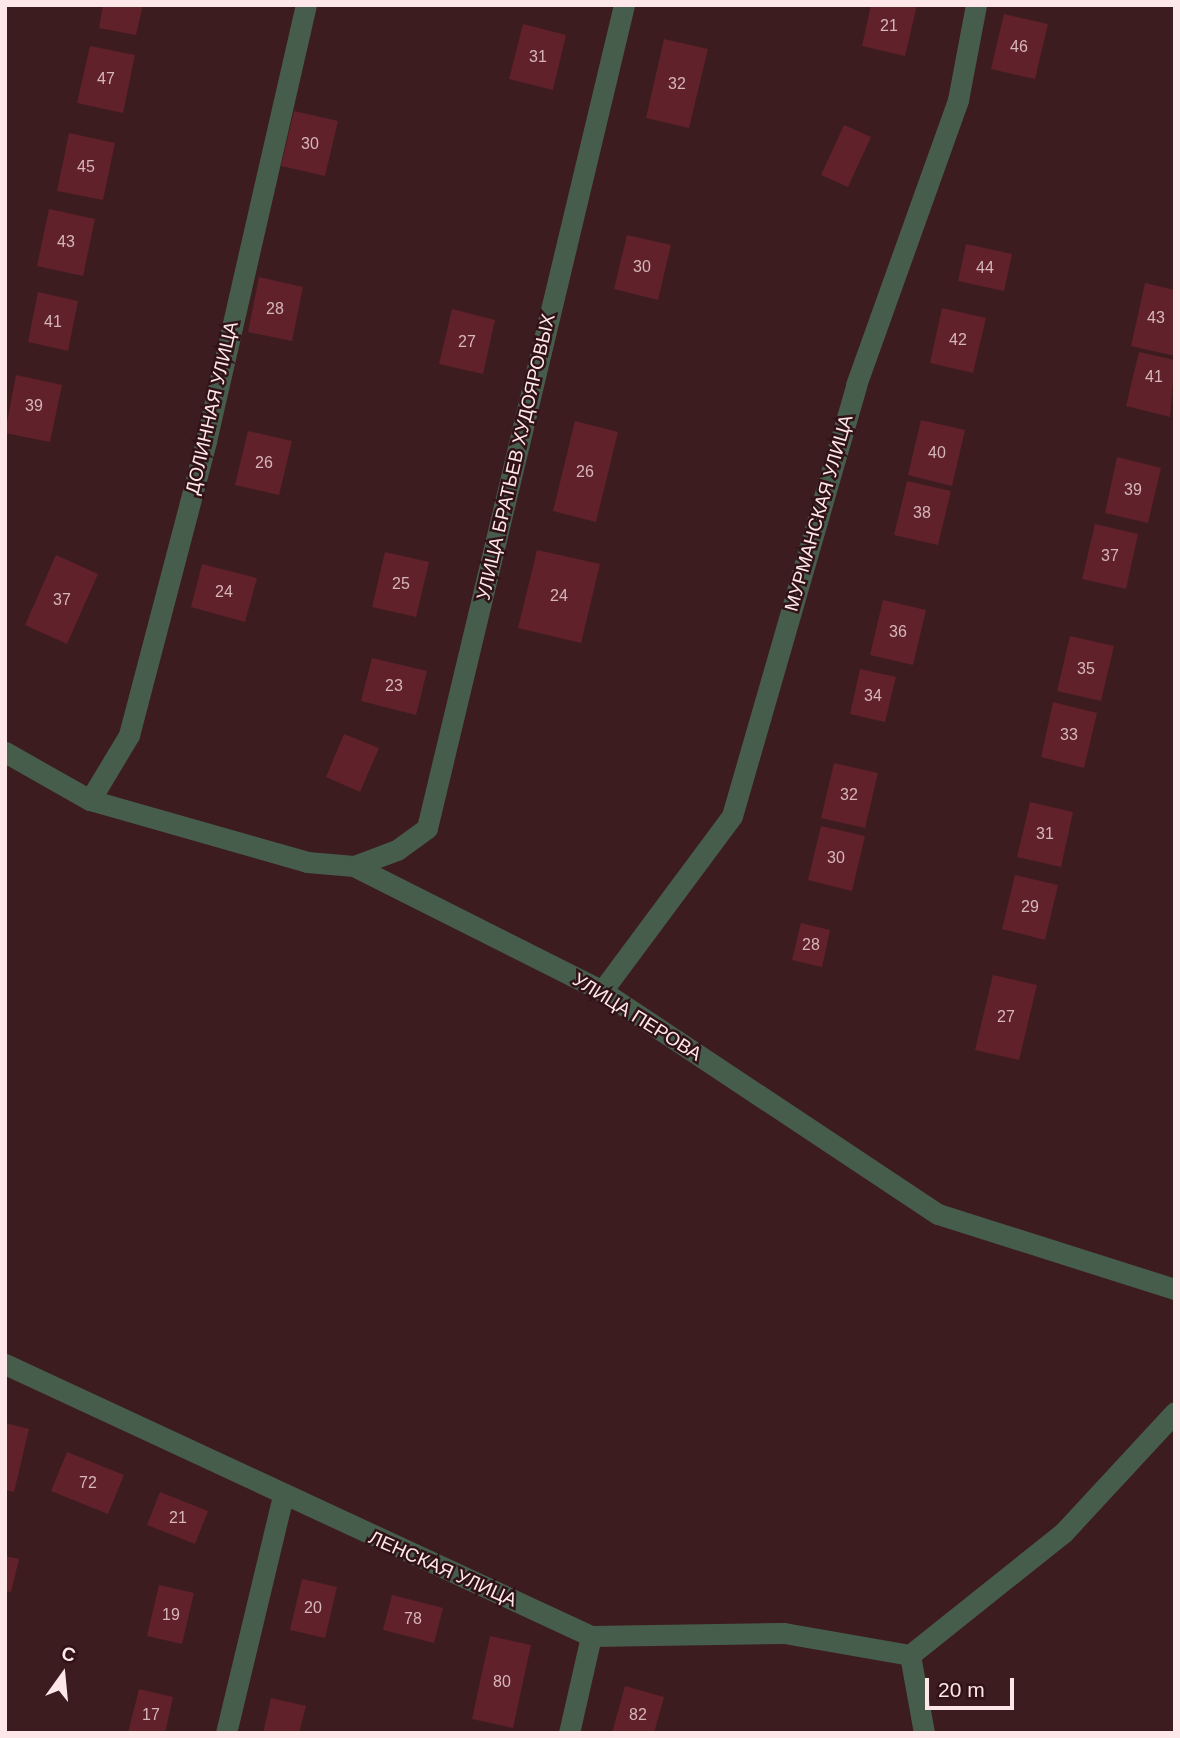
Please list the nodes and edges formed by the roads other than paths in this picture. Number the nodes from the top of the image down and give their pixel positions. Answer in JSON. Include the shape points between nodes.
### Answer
{"nodes":[{"id":1,"x":306,"y":5,"type":"edge"},
{"id":2,"x":624,"y":5,"type":"edge"},
{"id":3,"x":976,"y":5,"type":"edge"},
{"id":4,"x":5,"y":752,"type":"edge"},
{"id":5,"x":90,"y":800,"type":"junction"},
{"id":6,"x":354,"y":866,"type":"junction"},
{"id":7,"x":602,"y":991,"type":"junction"},
{"id":8,"x":1175,"y":1289,"type":"edge"},
{"id":9,"x":5,"y":1364,"type":"edge"},
{"id":10,"x":1175,"y":1412,"type":"edge"},
{"id":11,"x":284,"y":1496,"type":"junction"},
{"id":12,"x":591,"y":1636,"type":"junction"},
{"id":13,"x":910,"y":1655,"type":"junction"},
{"id":14,"x":226,"y":1733,"type":"edge"},
{"id":15,"x":569,"y":1733,"type":"edge"},
{"id":16,"x":924,"y":1733,"type":"edge"}],
"edges":[{"from":1,"to":5,"type":"street","name":"ДОЛИННАЯ УЛИЦА","via":[[206,441],[129,735]]},
{"from":2,"to":6,"type":"street","name":"УЛИЦА БРАТЬЕВ ХУДОЯРОВЫХ","via":[[427,828],[397,850]]},
{"from":3,"to":7,"type":"street","name":"МУРМАНСКАЯ УЛИЦА","via":[[958,100],[856,385],[732,816]]},
{"from":4,"to":5,"type":"street","name":"УЛИЦА ПЕРОВА"},
{"from":5,"to":6,"type":"street","name":"УЛИЦА ПЕРОВА","via":[[306,862]]},
{"from":6,"to":7,"type":"street","name":"УЛИЦА ПЕРОВА"},
{"from":7,"to":8,"type":"street","name":"УЛИЦА ПЕРОВА","via":[[939,1214]]},
{"from":9,"to":11,"type":"street","name":"ЛЕНСКАЯ УЛИЦА"},
{"from":10,"to":13,"type":"street","via":[[1063,1533]]},
{"from":11,"to":12,"type":"street","name":"ЛЕНСКАЯ УЛИЦА"},
{"from":11,"to":14,"type":"street"},
{"from":12,"to":13,"type":"street","name":"ЛЕНСКАЯ УЛИЦА","via":[[784,1633]]},
{"from":12,"to":15,"type":"street"},
{"from":13,"to":16,"type":"street"}]}
